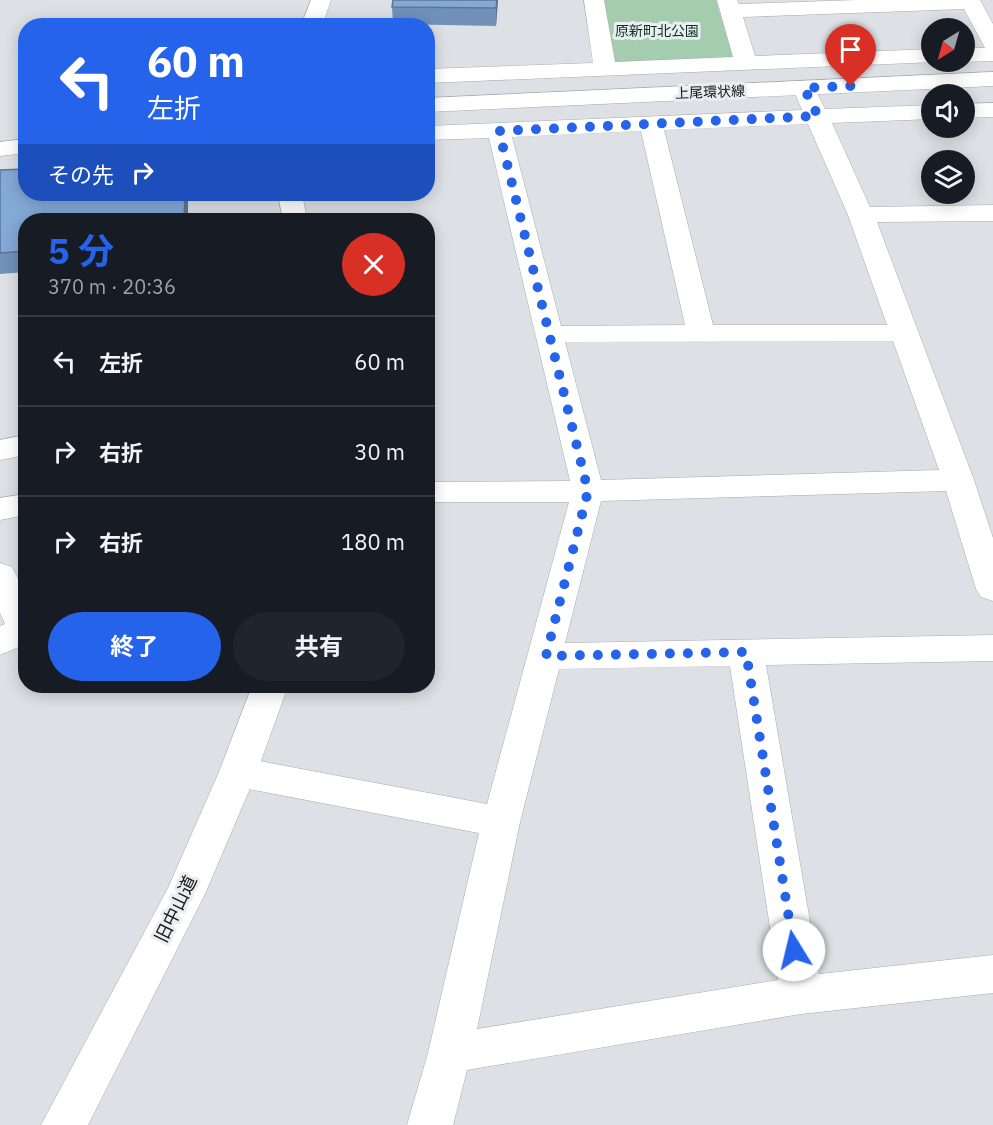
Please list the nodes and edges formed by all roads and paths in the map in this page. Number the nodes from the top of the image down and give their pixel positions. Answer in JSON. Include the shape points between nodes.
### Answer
{"nodes":[{"id":1,"x":321,"y":0,"type":"edge"},
{"id":2,"x":594,"y":0,"type":"edge"},
{"id":3,"x":970,"y":1,"type":"edge"},
{"id":4,"x":849,"y":3,"type":"edge"},
{"id":5,"x":729,"y":6,"type":"edge"},
{"id":6,"x":314,"y":18,"type":"edge"},
{"id":7,"x":993,"y":44,"type":"edge"},
{"id":8,"x":993,"y":54,"type":"edge"},
{"id":9,"x":975,"y":55,"type":"edge"},
{"id":10,"x":921,"y":56,"type":"edge"},
{"id":11,"x":746,"y":63,"type":"junction"},
{"id":12,"x":605,"y":70,"type":"junction"},
{"id":13,"x":435,"y":76,"type":"edge"},
{"id":14,"x":993,"y":79,"type":"edge"},
{"id":15,"x":804,"y":88,"type":"junction"},
{"id":16,"x":435,"y":105,"type":"edge"},
{"id":17,"x":993,"y":110,"type":"edge"},
{"id":18,"x":975,"y":111,"type":"edge"},
{"id":19,"x":921,"y":112,"type":"edge"},
{"id":20,"x":818,"y":116,"type":"junction"},
{"id":21,"x":651,"y":124,"type":"junction"},
{"id":22,"x":499,"y":131,"type":"junction"},
{"id":23,"x":435,"y":133,"type":"edge"},
{"id":24,"x":18,"y":147,"type":"edge"},
{"id":25,"x":0,"y":149,"type":"edge"},
{"id":26,"x":993,"y":213,"type":"edge"},
{"id":27,"x":861,"y":215,"type":"junction"},
{"id":28,"x":701,"y":333,"type":"junction"},
{"id":29,"x":905,"y":333,"type":"junction"},
{"id":30,"x":549,"y":334,"type":"junction"},
{"id":31,"x":18,"y":447,"type":"edge"},
{"id":32,"x":0,"y":450,"type":"edge"},
{"id":33,"x":958,"y":480,"type":"junction"},
{"id":34,"x":588,"y":491,"type":"junction"},
{"id":35,"x":435,"y":492,"type":"edge"},
{"id":36,"x":18,"y":506,"type":"edge"},
{"id":37,"x":0,"y":509,"type":"edge"},
{"id":38,"x":0,"y":575,"type":"edge"},
{"id":39,"x":993,"y":589,"type":"edge"},
{"id":40,"x":18,"y":616,"type":"edge"},
{"id":41,"x":18,"y":632,"type":"edge"},
{"id":42,"x":0,"y":642,"type":"edge"},
{"id":43,"x":993,"y":648,"type":"edge"},
{"id":44,"x":746,"y":652,"type":"junction"},
{"id":45,"x":546,"y":656,"type":"junction"},
{"id":46,"x":267,"y":693,"type":"edge"},
{"id":47,"x":238,"y":772,"type":"junction"},
{"id":48,"x":501,"y":822,"type":"junction"},
{"id":49,"x":993,"y":974,"type":"edge"},
{"id":50,"x":801,"y":995,"type":"junction"},
{"id":51,"x":450,"y":1053,"type":"junction"},
{"id":52,"x":64,"y":1125,"type":"edge"},
{"id":53,"x":430,"y":1125,"type":"edge"}],
"edges":[{"from":1,"to":6,"type":"street"},
{"from":2,"to":12,"type":"street"},
{"from":3,"to":4,"type":"street"},
{"from":3,"to":7,"type":"street"},
{"from":4,"to":5,"type":"street"},
{"from":5,"to":11,"type":"street"},
{"from":8,"to":9,"type":"street"},
{"from":10,"to":11,"type":"street"},
{"from":11,"to":12,"type":"street"},
{"from":12,"to":13,"type":"street"},
{"from":14,"to":15,"type":"street","name":"上尾環状線"},
{"from":15,"to":16,"type":"street","name":"上尾環状線"},
{"from":15,"to":20,"type":"street"},
{"from":17,"to":18,"type":"street"},
{"from":19,"to":20,"type":"street"},
{"from":20,"to":21,"type":"street"},
{"from":20,"to":27,"type":"street"},
{"from":21,"to":22,"type":"street"},
{"from":21,"to":28,"type":"street"},
{"from":22,"to":23,"type":"street"},
{"from":22,"to":30,"type":"street"},
{"from":24,"to":25,"type":"street"},
{"from":26,"to":27,"type":"street"},
{"from":27,"to":29,"type":"street"},
{"from":28,"to":29,"type":"street"},
{"from":28,"to":30,"type":"street"},
{"from":29,"to":33,"type":"street"},
{"from":30,"to":34,"type":"street"},
{"from":31,"to":32,"type":"street"},
{"from":33,"to":34,"type":"street"},
{"from":33,"to":39,"type":"street"},
{"from":34,"to":35,"type":"street"},
{"from":34,"to":45,"type":"street"},
{"from":36,"to":37,"type":"street"},
{"from":38,"to":40,"type":"street"},
{"from":41,"to":42,"type":"street"},
{"from":43,"to":44,"type":"street"},
{"from":44,"to":45,"type":"street"},
{"from":44,"to":50,"type":"street"},
{"from":45,"to":48,"type":"street"},
{"from":46,"to":47,"type":"street","name":"旧中山道"},
{"from":47,"to":48,"type":"street"},
{"from":47,"to":52,"type":"street","name":"旧中山道","via":[[185,894]]},
{"from":48,"to":51,"type":"street"},
{"from":49,"to":50,"type":"street"},
{"from":50,"to":51,"type":"street"},
{"from":51,"to":53,"type":"street"}]}
